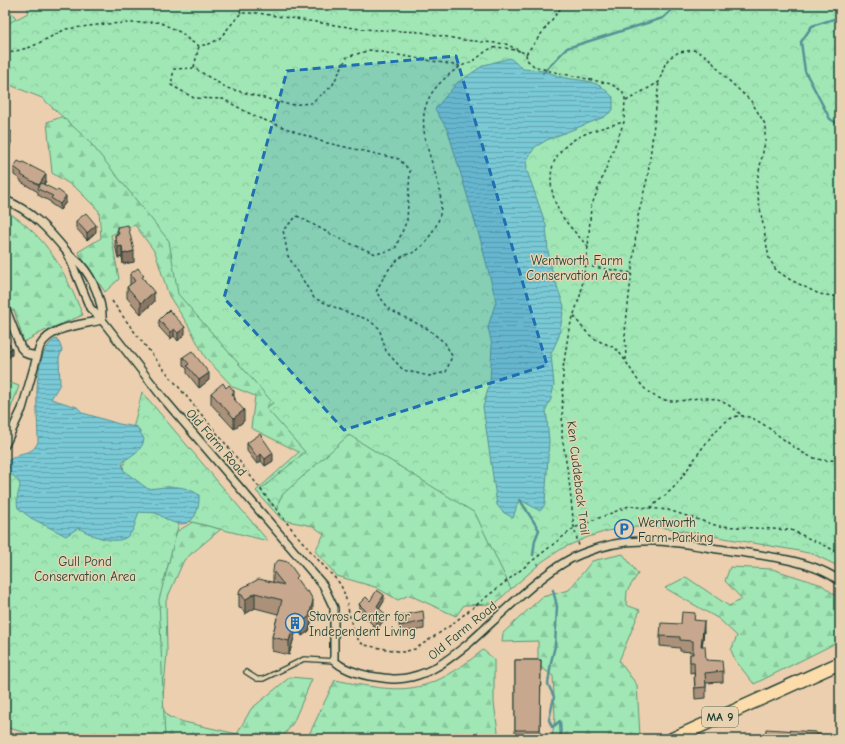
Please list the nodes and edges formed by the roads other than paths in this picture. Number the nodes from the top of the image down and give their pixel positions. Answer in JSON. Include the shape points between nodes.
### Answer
{"nodes":[{"id":1,"x":5,"y":200,"type":"edge"},
{"id":2,"x":68,"y":254,"type":"junction"},
{"id":3,"x":5,"y":307,"type":"edge"},
{"id":4,"x":102,"y":320,"type":"junction"},
{"id":5,"x":37,"y":356,"type":"junction"},
{"id":6,"x":5,"y":445,"type":"edge"},
{"id":7,"x":840,"y":581,"type":"edge"},
{"id":8,"x":334,"y":662,"type":"junction"},
{"id":9,"x":840,"y":663,"type":"edge"},
{"id":10,"x":246,"y":672,"type":"dead end"},
{"id":11,"x":672,"y":739,"type":"edge"}],
"edges":[{"from":1,"to":2,"type":"street","name":"Old Farm Road","via":[[19,206],[54,234]]},
{"from":2,"to":4,"type":"street","name":"Old Farm Road","via":[[90,308]]},
{"from":2,"to":4,"type":"street","name":"Old Farm Road","via":[[84,269],[100,300]]},
{"from":3,"to":5,"type":"street","via":[[21,348],[27,354]]},
{"from":4,"to":5,"type":"street","via":[[62,329],[50,335],[44,339]]},
{"from":4,"to":8,"type":"street","name":"Old Farm Road","via":[[163,398],[323,585],[334,608]]},
{"from":5,"to":6,"type":"street","via":[[22,409]]},
{"from":7,"to":8,"type":"street","name":"Old Farm Road","via":[[817,569],[797,563],[665,542],[623,542],[580,554],[547,575],[452,657],[430,671],[410,678],[390,679],[366,675]]},
{"from":8,"to":10,"type":"lane","via":[[304,659],[264,679],[257,679]]},
{"from":9,"to":11,"type":"highway","number":"MA 9"}]}
